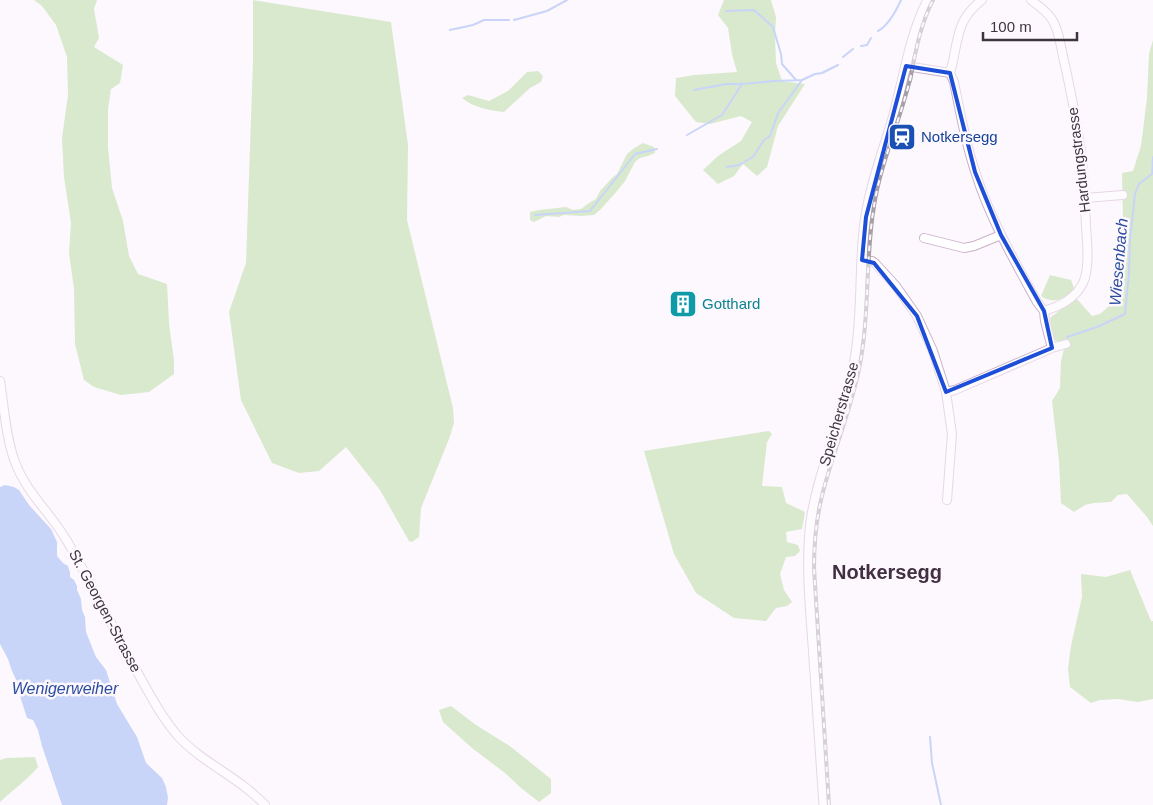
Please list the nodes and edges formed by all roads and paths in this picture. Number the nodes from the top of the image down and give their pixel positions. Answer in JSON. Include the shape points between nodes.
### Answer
{"nodes":[{"id":1,"x":928,"y":0,"type":"edge"},
{"id":2,"x":982,"y":0,"type":"edge"},
{"id":3,"x":1031,"y":0,"type":"edge"},
{"id":4,"x":906,"y":66,"type":"junction"},
{"id":5,"x":950,"y":73,"type":"junction"},
{"id":6,"x":1123,"y":195,"type":"dead end"},
{"id":7,"x":1085,"y":198,"type":"junction"},
{"id":8,"x":1001,"y":234,"type":"junction"},
{"id":9,"x":924,"y":238,"type":"dead end"},
{"id":10,"x":862,"y":260,"type":"junction"},
{"id":11,"x":1044,"y":311,"type":"junction"},
{"id":12,"x":1066,"y":344,"type":"dead end"},
{"id":13,"x":1052,"y":348,"type":"junction"},
{"id":14,"x":0,"y":381,"type":"edge"},
{"id":15,"x":946,"y":392,"type":"junction"},
{"id":16,"x":947,"y":500,"type":"dead end"},
{"id":17,"x":266,"y":805,"type":"edge"},
{"id":18,"x":824,"y":805,"type":"edge"}],
"edges":[{"from":1,"to":4,"type":"main road","name":"Speicherstrasse"},
{"from":2,"to":5,"type":"street","via":[[964,19]]},
{"from":3,"to":7,"type":"street","name":"Hardungstrasse","via":[[1053,20],[1058,36],[1081,152]]},
{"from":4,"to":5,"type":"street"},
{"from":4,"to":10,"type":"main road","name":"Speicherstrasse","via":[[869,200]]},
{"from":5,"to":8,"type":"street","via":[[975,172]]},
{"from":6,"to":7,"type":"street"},
{"from":7,"to":11,"type":"street","name":"Hardungstrasse","via":[[1087,243],[1083,282],[1062,305]]},
{"from":8,"to":9,"type":"street","via":[[964,248]]},
{"from":8,"to":11,"type":"street"},
{"from":10,"to":15,"type":"street","via":[[872,261],[880,269],[917,316]]},
{"from":10,"to":18,"type":"main road","name":"Speicherstrasse","via":[[859,332],[853,371],[820,480],[809,538]]},
{"from":11,"to":13,"type":"street"},
{"from":12,"to":13,"type":"street"},
{"from":13,"to":15,"type":"street"},
{"from":14,"to":17,"type":"street","name":"St. Georgen-Strasse","via":[[11,448],[23,480],[65,538],[151,697],[185,744]]},
{"from":15,"to":16,"type":"street","via":[[952,434]]}]}
